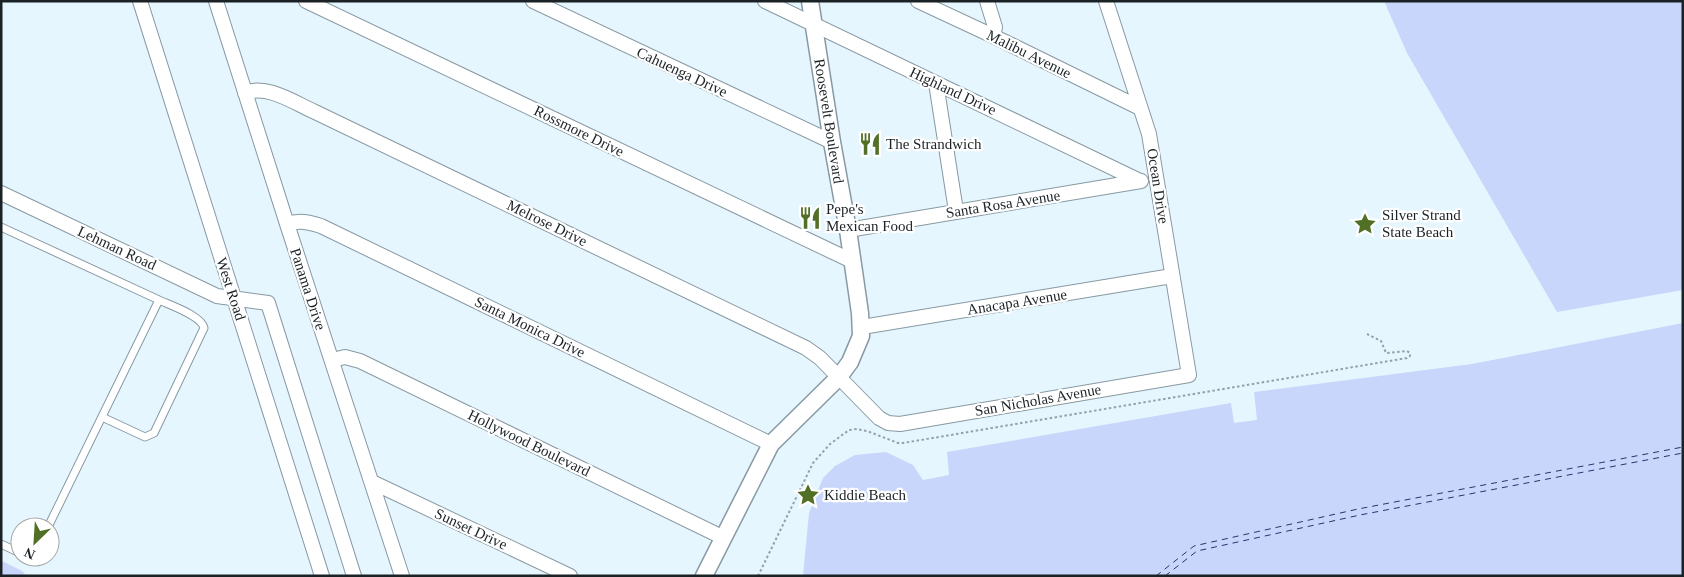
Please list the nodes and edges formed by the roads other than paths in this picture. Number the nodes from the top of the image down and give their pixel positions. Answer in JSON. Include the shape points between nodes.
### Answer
{"nodes":[{"id":1,"x":140,"y":1,"type":"edge"},
{"id":2,"x":216,"y":1,"type":"edge"},
{"id":3,"x":306,"y":1,"type":"edge"},
{"id":4,"x":533,"y":1,"type":"edge"},
{"id":5,"x":766,"y":1,"type":"edge"},
{"id":6,"x":810,"y":1,"type":"edge"},
{"id":7,"x":918,"y":1,"type":"edge"},
{"id":8,"x":987,"y":1,"type":"edge"},
{"id":9,"x":1106,"y":1,"type":"edge"},
{"id":10,"x":814,"y":25,"type":"junction"},
{"id":11,"x":993,"y":36,"type":"junction"},
{"id":12,"x":936,"y":84,"type":"junction"},
{"id":13,"x":245,"y":93,"type":"junction"},
{"id":14,"x":1140,"y":108,"type":"junction"},
{"id":15,"x":832,"y":142,"type":"junction"},
{"id":16,"x":1157,"y":179,"type":"junction"},
{"id":17,"x":1140,"y":181,"type":"junction"},
{"id":18,"x":1,"y":193,"type":"edge"},
{"id":19,"x":956,"y":211,"type":"junction"},
{"id":20,"x":286,"y":224,"type":"junction"},
{"id":21,"x":1,"y":227,"type":"edge"},
{"id":22,"x":848,"y":230,"type":"junction"},
{"id":23,"x":852,"y":261,"type":"junction"},
{"id":24,"x":1172,"y":276,"type":"junction"},
{"id":25,"x":233,"y":297,"type":"junction"},
{"id":26,"x":159,"y":300,"type":"junction"},
{"id":27,"x":862,"y":327,"type":"junction"},
{"id":28,"x":332,"y":360,"type":"junction"},
{"id":29,"x":1189,"y":375,"type":"joint"},
{"id":30,"x":839,"y":378,"type":"junction"},
{"id":31,"x":102,"y":417,"type":"junction"},
{"id":32,"x":771,"y":444,"type":"junction"},
{"id":33,"x":372,"y":482,"type":"junction"},
{"id":34,"x":53,"y":517,"type":"edge"},
{"id":35,"x":724,"y":538,"type":"junction"},
{"id":36,"x":322,"y":576,"type":"edge"},
{"id":37,"x":354,"y":576,"type":"edge"},
{"id":38,"x":402,"y":576,"type":"edge"},
{"id":39,"x":570,"y":576,"type":"edge"},
{"id":40,"x":704,"y":576,"type":"edge"}],
"edges":[{"from":1,"to":25,"type":"street","name":"West Road"},
{"from":2,"to":13,"type":"street","name":"Panama Drive"},
{"from":3,"to":23,"type":"street","name":"Rossmore Drive"},
{"from":4,"to":15,"type":"street","name":"Cahuenga Drive"},
{"from":5,"to":10,"type":"street","name":"Highland Drive"},
{"from":6,"to":10,"type":"street","name":"Roosevelt Boulevard"},
{"from":7,"to":11,"type":"street","name":"Malibu Avenue"},
{"from":8,"to":11,"type":"street","via":[[995,27]]},
{"from":9,"to":14,"type":"street","name":"Ocean Drive"},
{"from":10,"to":12,"type":"street","name":"Highland Drive"},
{"from":10,"to":15,"type":"street","name":"Roosevelt Boulevard"},
{"from":11,"to":14,"type":"street","name":"Malibu Avenue"},
{"from":12,"to":17,"type":"street","name":"Highland Drive"},
{"from":12,"to":19,"type":"street"},
{"from":13,"to":20,"type":"street","name":"Panama Drive"},
{"from":13,"to":30,"type":"street","name":"Melrose Drive","via":[[253,90],[269,92],[339,123],[806,348]]},
{"from":14,"to":16,"type":"street","name":"Ocean Drive","via":[[1149,134]]},
{"from":15,"to":22,"type":"street","name":"Roosevelt Boulevard"},
{"from":16,"to":17,"type":"street","name":"Santa Rosa Avenue"},
{"from":16,"to":24,"type":"street","name":"Ocean Drive"},
{"from":17,"to":19,"type":"street","name":"Santa Rosa Avenue"},
{"from":18,"to":25,"type":"street","name":"Lehman Road","via":[[217,296]]},
{"from":19,"to":22,"type":"street","name":"Santa Rosa Avenue"},
{"from":20,"to":28,"type":"street","name":"Panama Drive"},
{"from":20,"to":32,"type":"street","name":"Santa Monica Drive","via":[[297,221],[322,226]]},
{"from":21,"to":26,"type":"lane"},
{"from":22,"to":23,"type":"street","name":"Roosevelt Boulevard"},
{"from":23,"to":27,"type":"street","name":"Roosevelt Boulevard"},
{"from":24,"to":27,"type":"street","name":"Anacapa Avenue"},
{"from":24,"to":29,"type":"street","name":"Ocean Drive"},
{"from":25,"to":36,"type":"street","name":"West Road"},
{"from":25,"to":37,"type":"street","name":"Lehman Road","via":[[268,303]]},
{"from":26,"to":31,"type":"lane"},
{"from":26,"to":31,"type":"lane","via":[[198,318],[204,328],[154,433],[145,436]]},
{"from":27,"to":30,"type":"street","name":"Roosevelt Boulevard","via":[[854,353]]},
{"from":28,"to":33,"type":"street","name":"Panama Drive"},
{"from":28,"to":35,"type":"street","name":"Hollywood Boulevard","via":[[346,357],[360,361]]},
{"from":29,"to":30,"type":"street","name":"San Nicholas Avenue","via":[[888,423],[868,409]]},
{"from":30,"to":32,"type":"street","name":"Roosevelt Boulevard"},
{"from":31,"to":34,"type":"lane"},
{"from":32,"to":35,"type":"street","name":"Roosevelt Boulevard"},
{"from":33,"to":38,"type":"street","name":"Panama Drive"},
{"from":33,"to":39,"type":"street","name":"Sunset Drive"},
{"from":35,"to":40,"type":"street","name":"Roosevelt Boulevard"}]}
